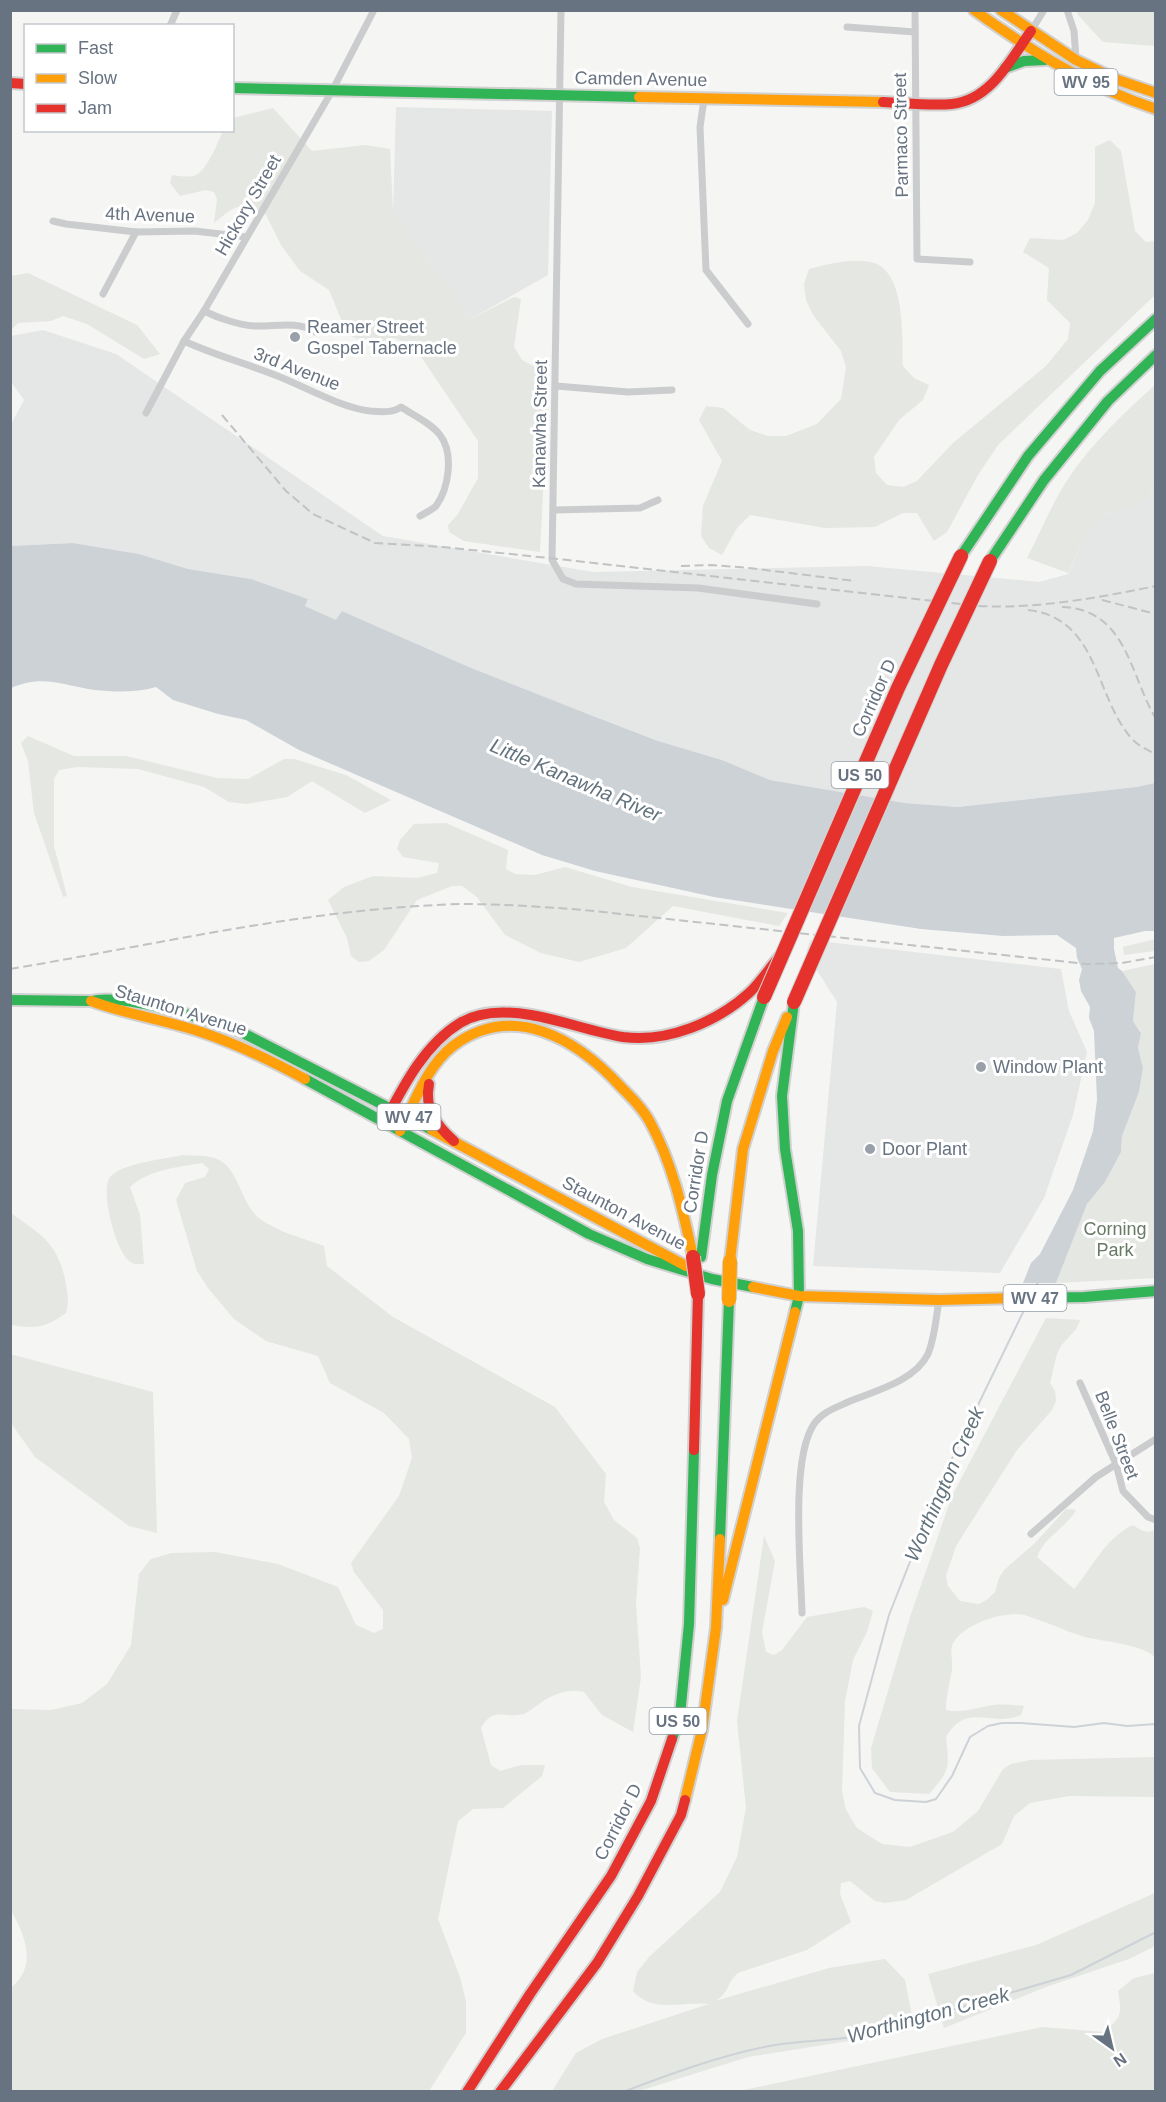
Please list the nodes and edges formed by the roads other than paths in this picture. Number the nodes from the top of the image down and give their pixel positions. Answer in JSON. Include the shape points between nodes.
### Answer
{"nodes":[{"id":1,"x":177,"y":10,"type":"edge"},
{"id":2,"x":374,"y":10,"type":"edge"},
{"id":3,"x":561,"y":10,"type":"edge"},
{"id":4,"x":915,"y":10,"type":"edge"},
{"id":5,"x":974,"y":10,"type":"edge"},
{"id":6,"x":1001,"y":10,"type":"edge"},
{"id":7,"x":1044,"y":10,"type":"edge"},
{"id":8,"x":1066,"y":10,"type":"edge"},
{"id":9,"x":171,"y":24,"type":"edge"},
{"id":10,"x":847,"y":27,"type":"dead end"},
{"id":11,"x":1031,"y":31,"type":"junction"},
{"id":12,"x":915,"y":32,"type":"junction"},
{"id":13,"x":1022,"y":44,"type":"junction"},
{"id":14,"x":1076,"y":60,"type":"junction"},
{"id":15,"x":1048,"y":61,"type":"junction"},
{"id":16,"x":1005,"y":68,"type":"junction"},
{"id":17,"x":234,"y":88,"type":"edge"},
{"id":18,"x":332,"y":91,"type":"junction"},
{"id":19,"x":1155,"y":93,"type":"edge"},
{"id":20,"x":559,"y":96,"type":"junction"},
{"id":21,"x":704,"y":99,"type":"junction"},
{"id":22,"x":914,"y":104,"type":"junction"},
{"id":23,"x":1155,"y":109,"type":"edge"},
{"id":24,"x":53,"y":221,"type":"dead end"},
{"id":25,"x":136,"y":232,"type":"junction"},
{"id":26,"x":246,"y":237,"type":"junction"},
{"id":27,"x":970,"y":262,"type":"dead end"},
{"id":28,"x":103,"y":294,"type":"dead end"},
{"id":29,"x":204,"y":311,"type":"junction"},
{"id":30,"x":1155,"y":319,"type":"edge"},
{"id":31,"x":748,"y":324,"type":"dead end"},
{"id":32,"x":315,"y":332,"type":"dead end"},
{"id":33,"x":184,"y":342,"type":"junction"},
{"id":34,"x":1155,"y":355,"type":"edge"},
{"id":35,"x":556,"y":386,"type":"junction"},
{"id":36,"x":672,"y":390,"type":"dead end"},
{"id":37,"x":146,"y":413,"type":"dead end"},
{"id":38,"x":658,"y":500,"type":"dead end"},
{"id":39,"x":554,"y":510,"type":"junction"},
{"id":40,"x":420,"y":516,"type":"dead end"},
{"id":41,"x":817,"y":604,"type":"dead end"},
{"id":42,"x":783,"y":952,"type":"junction"},
{"id":43,"x":10,"y":999,"type":"edge"},
{"id":44,"x":91,"y":1001,"type":"junction"},
{"id":45,"x":794,"y":1002,"type":"junction"},
{"id":46,"x":435,"y":1068,"type":"junction"},
{"id":47,"x":392,"y":1108,"type":"junction"},
{"id":48,"x":408,"y":1116,"type":"junction"},
{"id":49,"x":384,"y":1123,"type":"junction"},
{"id":50,"x":400,"y":1131,"type":"junction"},
{"id":51,"x":454,"y":1141,"type":"junction"},
{"id":52,"x":697,"y":1257,"type":"junction"},
{"id":53,"x":712,"y":1279,"type":"junction"},
{"id":54,"x":1155,"y":1291,"type":"edge"},
{"id":55,"x":799,"y":1296,"type":"junction"},
{"id":56,"x":939,"y":1300,"type":"junction"},
{"id":57,"x":1080,"y":1383,"type":"dead end"},
{"id":58,"x":1155,"y":1440,"type":"edge"},
{"id":59,"x":1116,"y":1464,"type":"junction"},
{"id":60,"x":1155,"y":1520,"type":"edge"},
{"id":61,"x":1031,"y":1534,"type":"dead end"},
{"id":62,"x":802,"y":1613,"type":"dead end"},
{"id":63,"x":716,"y":1628,"type":"junction"},
{"id":64,"x":467,"y":2091,"type":"edge"},
{"id":65,"x":500,"y":2091,"type":"edge"}],
"edges":[{"from":1,"to":9,"type":"street"},
{"from":2,"to":18,"type":"street","name":"Hickory Street"},
{"from":3,"to":20,"type":"street","name":"Kanawha Street"},
{"from":4,"to":12,"type":"street","name":"Parmaco Street"},
{"from":5,"to":13,"type":"main road","number":"WV 95"},
{"from":6,"to":11,"type":"main road","number":"WV 95"},
{"from":7,"to":11,"type":"street"},
{"from":8,"to":14,"type":"street","via":[[1074,31]]},
{"from":10,"to":12,"type":"street"},
{"from":11,"to":13,"type":"main road","name":"Camden Avenue"},
{"from":11,"to":14,"type":"main road","number":"WV 95"},
{"from":12,"to":22,"type":"street","name":"Parmaco Street"},
{"from":13,"to":15,"type":"main road","number":"WV 95"},
{"from":13,"to":16,"type":"main road","name":"Camden Avenue"},
{"from":14,"to":19,"type":"main road","number":"WV 95"},
{"from":15,"to":16,"type":"main road","via":[[1031,59]]},
{"from":15,"to":23,"type":"main road","number":"WV 95","via":[[1101,89]]},
{"from":16,"to":22,"type":"main road","name":"Camden Avenue","via":[[988,89],[967,101]]},
{"from":17,"to":18,"type":"main road","name":"Camden Avenue"},
{"from":18,"to":20,"type":"main road","name":"Camden Avenue"},
{"from":18,"to":26,"type":"street","name":"Hickory Street"},
{"from":20,"to":21,"type":"main road","name":"Camden Avenue"},
{"from":20,"to":35,"type":"street","name":"Kanawha Street"},
{"from":21,"to":22,"type":"main road","name":"Camden Avenue"},
{"from":21,"to":31,"type":"street","via":[[700,127],[706,270]]},
{"from":22,"to":27,"type":"street","name":"Parmaco Street","via":[[916,259]]},
{"from":24,"to":25,"type":"street","name":"4th Avenue"},
{"from":25,"to":26,"type":"street","name":"4th Avenue","via":[[195,231]]},
{"from":25,"to":28,"type":"street"},
{"from":26,"to":29,"type":"street","name":"Hickory Street"},
{"from":29,"to":32,"type":"street","via":[[253,326],[290,325]]},
{"from":29,"to":33,"type":"street","name":"Hickory Street"},
{"from":30,"to":42,"type":"main road","name":"Corridor D","number":"US 50","bridge":true,"via":[[1100,371],[1035,448],[962,556],[898,688]]},
{"from":33,"to":37,"type":"street","name":"Hickory Street"},
{"from":33,"to":40,"type":"street","name":"3rd Avenue","via":[[369,411],[401,407],[440,434],[450,466],[435,507]]},
{"from":34,"to":45,"type":"main road","number":"US 50","bridge":true,"via":[[1108,401],[1044,480],[990,561],[940,665]]},
{"from":35,"to":36,"type":"street","via":[[628,392]]},
{"from":35,"to":39,"type":"street","name":"Kanawha Street"},
{"from":38,"to":39,"type":"street","via":[[640,508]]},
{"from":39,"to":41,"type":"street","name":"Kanawha Street","via":[[552,560],[563,579],[576,584],[698,588]]},
{"from":42,"to":47,"type":"main road","via":[[749,993],[709,1019],[670,1035],[628,1037],[508,1012],[471,1018],[433,1045]]},
{"from":42,"to":52,"type":"main road","name":"Corridor D","number":"US 50","bridge":true,"via":[[727,1101]]},
{"from":43,"to":44,"type":"main road","number":"WV 47"},
{"from":44,"to":47,"type":"main road","name":"Staunton Avenue","number":"WV 47","via":[[104,998],[133,1002],[239,1031]]},
{"from":44,"to":49,"type":"main road","name":"Staunton Avenue","number":"WV 47","via":[[202,1032],[259,1054]]},
{"from":45,"to":55,"type":"main road","via":[[782,1096],[785,1149],[798,1231]]},
{"from":45,"to":63,"type":"main road","number":"US 50","bridge":true,"via":[[773,1051],[743,1149],[730,1261]]},
{"from":46,"to":48,"type":"main road"},
{"from":46,"to":51,"type":"main road","via":[[427,1089],[428,1110],[440,1129]]},
{"from":46,"to":52,"type":"main road","via":[[463,1039],[488,1027],[529,1027],[562,1038],[590,1055],[650,1120],[668,1159]]},
{"from":47,"to":48,"type":"main road","name":"Staunton Avenue","number":"WV 47"},
{"from":47,"to":49,"type":"main road"},
{"from":48,"to":50,"type":"main road"},
{"from":48,"to":51,"type":"main road","name":"Staunton Avenue","number":"WV 47"},
{"from":49,"to":50,"type":"main road","name":"Staunton Avenue","number":"WV 47"},
{"from":50,"to":53,"type":"main road","name":"Staunton Avenue","number":"WV 47","via":[[589,1234],[647,1259]]},
{"from":51,"to":53,"type":"main road","name":"Staunton Avenue","number":"WV 47"},
{"from":52,"to":64,"type":"main road","name":"Corridor D","number":"US 50","bridge":true,"via":[[689,1624],[680,1715],[651,1802],[611,1876]]},
{"from":53,"to":55,"type":"main road","name":"Staunton Avenue","number":"WV 47"},
{"from":54,"to":56,"type":"main road","name":"Staunton Avenue","number":"WV 47","via":[[1084,1297]]},
{"from":55,"to":56,"type":"main road","name":"Staunton Avenue","number":"WV 47"},
{"from":55,"to":63,"type":"main road"},
{"from":56,"to":62,"type":"street","via":[[927,1355],[914,1370],[898,1381],[827,1411],[806,1439],[799,1489]]},
{"from":57,"to":59,"type":"street","name":"Belle Street"},
{"from":58,"to":59,"type":"street"},
{"from":59,"to":60,"type":"street","name":"Belle Street","via":[[1123,1491]]},
{"from":59,"to":61,"type":"street"},
{"from":63,"to":65,"type":"main road","number":"US 50","via":[[702,1730],[681,1815],[597,1963]]}]}
